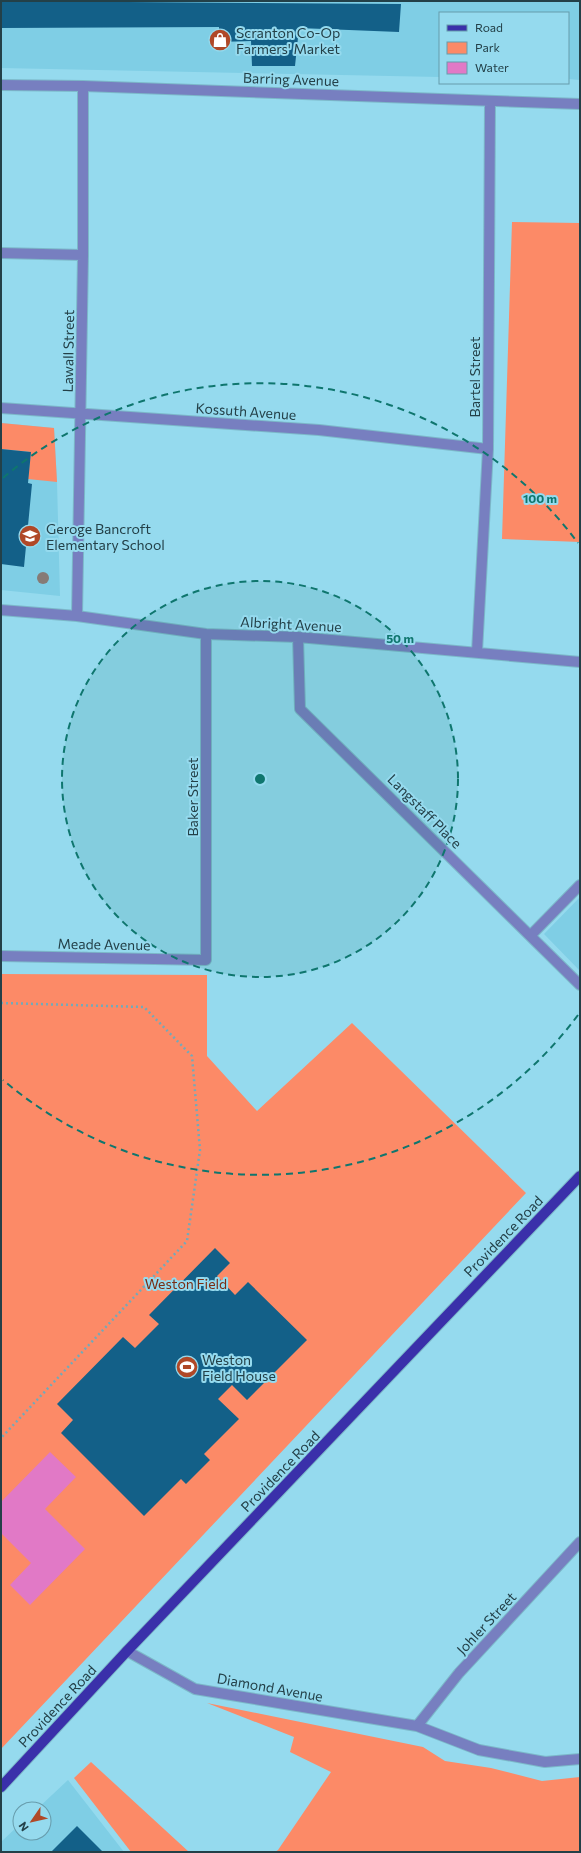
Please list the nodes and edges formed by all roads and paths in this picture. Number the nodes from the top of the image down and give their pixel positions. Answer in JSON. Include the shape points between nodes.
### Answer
{"nodes":[{"id":1,"x":1,"y":85,"type":"edge"},
{"id":2,"x":83,"y":86,"type":"junction"},
{"id":3,"x":490,"y":102,"type":"junction"},
{"id":4,"x":580,"y":104,"type":"edge"},
{"id":5,"x":1,"y":253,"type":"edge"},
{"id":6,"x":83,"y":256,"type":"junction"},
{"id":7,"x":1,"y":408,"type":"edge"},
{"id":8,"x":81,"y":414,"type":"junction"},
{"id":9,"x":488,"y":449,"type":"junction"},
{"id":10,"x":1,"y":610,"type":"edge"},
{"id":11,"x":77,"y":616,"type":"junction"},
{"id":12,"x":206,"y":634,"type":"junction"},
{"id":13,"x":298,"y":637,"type":"junction"},
{"id":14,"x":477,"y":652,"type":"junction"},
{"id":15,"x":580,"y":662,"type":"edge"},
{"id":16,"x":580,"y":885,"type":"edge"},
{"id":17,"x":530,"y":935,"type":"junction"},
{"id":18,"x":1,"y":956,"type":"edge"},
{"id":19,"x":206,"y":960,"type":"joint"},
{"id":20,"x":580,"y":985,"type":"edge"},
{"id":21,"x":1,"y":1003,"type":"edge"},
{"id":22,"x":580,"y":1176,"type":"edge"},
{"id":23,"x":1,"y":1438,"type":"edge"},
{"id":24,"x":580,"y":1542,"type":"edge"},
{"id":25,"x":127,"y":1651,"type":"junction"},
{"id":26,"x":417,"y":1726,"type":"junction"},
{"id":27,"x":580,"y":1760,"type":"edge"},
{"id":28,"x":1,"y":1787,"type":"edge"}],
"edges":[{"from":1,"to":2,"type":"street","name":"Barring Avenue"},
{"from":2,"to":3,"type":"street","name":"Barring Avenue"},
{"from":2,"to":6,"type":"street","name":"Lawall Street"},
{"from":3,"to":4,"type":"street","name":"Barring Avenue"},
{"from":3,"to":9,"type":"street","name":"Bartel Street"},
{"from":5,"to":6,"type":"street"},
{"from":6,"to":8,"type":"street","name":"Lawall Street"},
{"from":7,"to":8,"type":"street","name":"Kossuth Avenue"},
{"from":8,"to":9,"type":"street","name":"Kossuth Avenue","via":[[319,430]]},
{"from":8,"to":11,"type":"street","name":"Lawall Street"},
{"from":9,"to":14,"type":"street","name":"Bartel Street"},
{"from":10,"to":11,"type":"street","name":"Albright Avenue"},
{"from":11,"to":12,"type":"street","name":"Albright Avenue"},
{"from":12,"to":13,"type":"street","name":"Albright Avenue"},
{"from":12,"to":19,"type":"street","name":"Baker Street"},
{"from":13,"to":14,"type":"street","name":"Albright Avenue"},
{"from":13,"to":17,"type":"street","name":"Langstaff Place","via":[[300,708]]},
{"from":14,"to":15,"type":"street","name":"Albright Avenue"},
{"from":16,"to":17,"type":"street"},
{"from":17,"to":20,"type":"street","name":"Langstaff Place"},
{"from":18,"to":19,"type":"street","name":"Meade Avenue"},
{"from":21,"to":23,"type":"path","via":[[144,1007],[192,1056],[200,1150],[187,1241]]},
{"from":22,"to":25,"type":"main road","name":"Providence Road"},
{"from":24,"to":26,"type":"street","name":"Johler Street","via":[[459,1673]]},
{"from":25,"to":26,"type":"street","name":"Diamond Avenue","via":[[195,1689]]},
{"from":25,"to":28,"type":"main road","name":"Providence Road"},
{"from":26,"to":27,"type":"street","name":"Diamond Avenue","via":[[479,1750],[545,1762]]}]}
